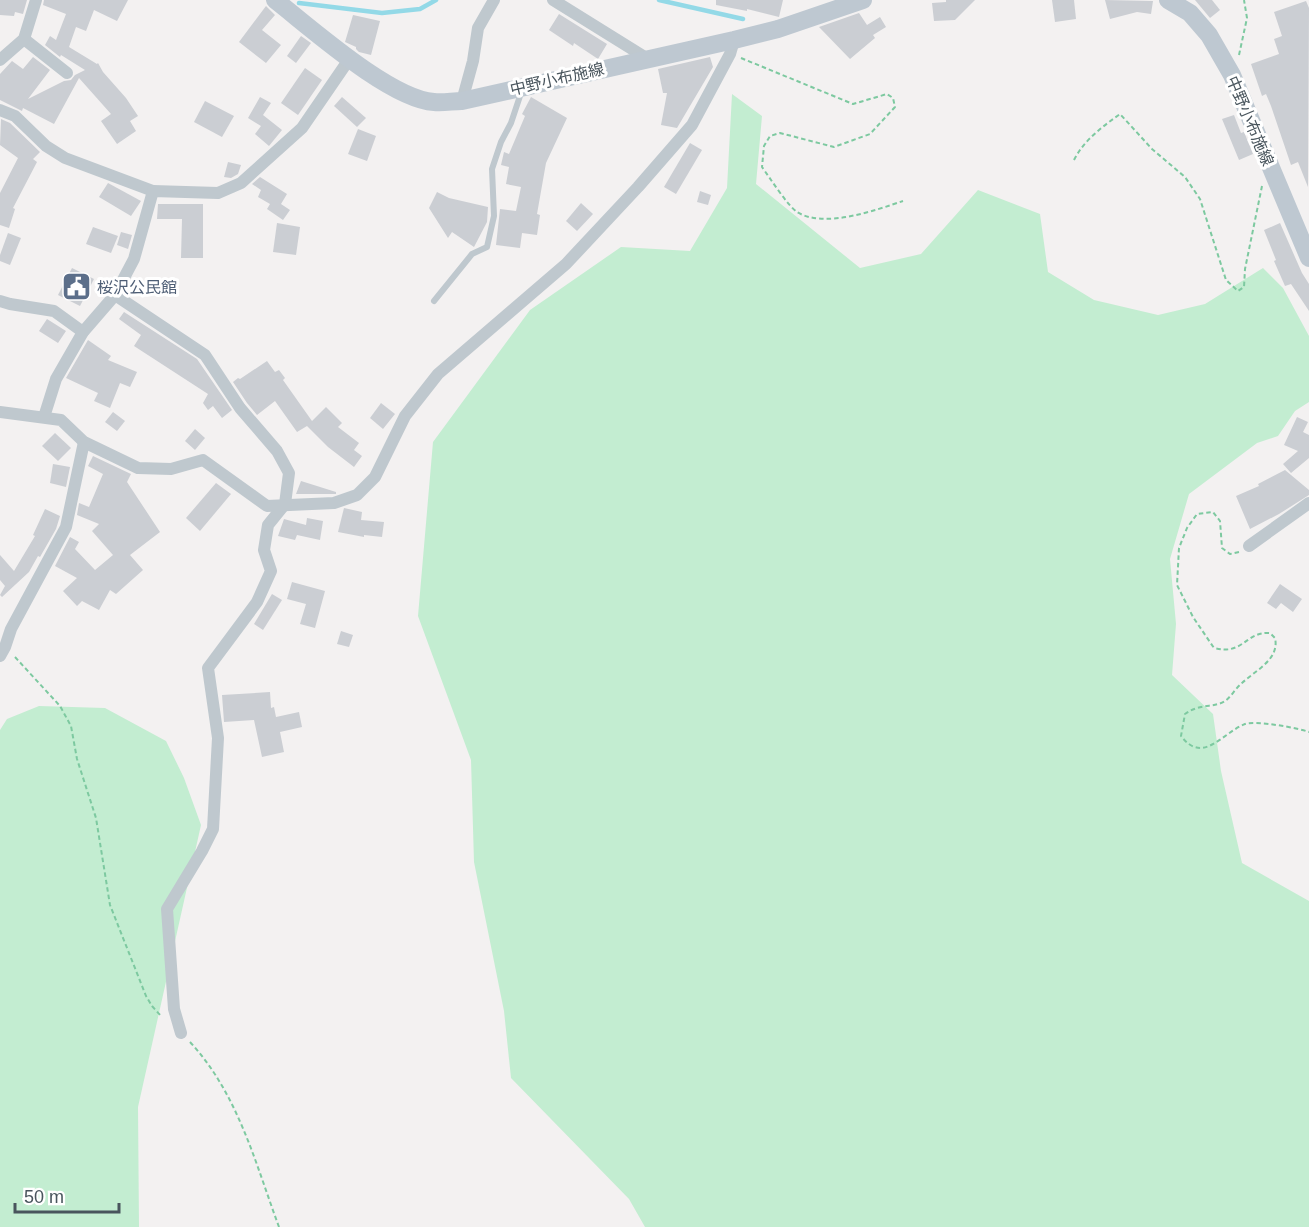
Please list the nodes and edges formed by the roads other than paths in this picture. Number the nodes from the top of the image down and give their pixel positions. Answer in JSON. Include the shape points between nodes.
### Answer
{"nodes":[{"id":1,"x":36,"y":0,"type":"edge"},
{"id":2,"x":494,"y":0,"type":"edge"},
{"id":3,"x":554,"y":0,"type":"edge"},
{"id":4,"x":863,"y":0,"type":"edge"},
{"id":5,"x":1168,"y":0,"type":"edge"},
{"id":6,"x":284,"y":3,"type":"edge"},
{"id":7,"x":24,"y":39,"type":"junction"},
{"id":8,"x":732,"y":47,"type":"junction"},
{"id":9,"x":350,"y":58,"type":"junction"},
{"id":10,"x":648,"y":59,"type":"junction"},
{"id":11,"x":0,"y":60,"type":"edge"},
{"id":12,"x":67,"y":73,"type":"dead end"},
{"id":13,"x":523,"y":86,"type":"junction"},
{"id":14,"x":462,"y":101,"type":"junction"},
{"id":15,"x":0,"y":110,"type":"edge"},
{"id":16,"x":153,"y":190,"type":"junction"},
{"id":17,"x":1309,"y":258,"type":"edge"},
{"id":18,"x":115,"y":295,"type":"junction"},
{"id":19,"x":0,"y":301,"type":"edge"},
{"id":20,"x":434,"y":301,"type":"dead end"},
{"id":21,"x":83,"y":332,"type":"junction"},
{"id":22,"x":0,"y":412,"type":"edge"},
{"id":23,"x":44,"y":417,"type":"junction"},
{"id":24,"x":84,"y":442,"type":"junction"},
{"id":25,"x":1309,"y":503,"type":"edge"},
{"id":26,"x":285,"y":504,"type":"junction"},
{"id":27,"x":1249,"y":546,"type":"road end"},
{"id":28,"x":3,"y":651,"type":"edge"},
{"id":29,"x":181,"y":1033,"type":"road end"}],
"edges":[{"from":1,"to":7,"type":"street"},
{"from":2,"to":14,"type":"street","via":[[478,28],[474,61]]},
{"from":3,"to":10,"type":"street"},
{"from":4,"to":8,"type":"main road","name":"中野小布施線"},
{"from":5,"to":17,"type":"main road","name":"中野小布施線","via":[[1190,13],[1203,28],[1232,75]]},
{"from":6,"to":9,"type":"main road","name":"中野小布施線"},
{"from":7,"to":11,"type":"street"},
{"from":7,"to":12,"type":"street"},
{"from":8,"to":10,"type":"main road","name":"中野小布施線"},
{"from":8,"to":26,"type":"street","via":[[692,125],[566,264],[438,374],[405,416],[375,477],[357,495],[334,503]]},
{"from":9,"to":14,"type":"main road","name":"中野小布施線","via":[[395,89],[433,102]]},
{"from":9,"to":16,"type":"street","via":[[302,128],[241,183],[218,193]]},
{"from":10,"to":13,"type":"main road","name":"中野小布施線"},
{"from":13,"to":14,"type":"main road","name":"中野小布施線"},
{"from":13,"to":20,"type":"lane","via":[[492,170],[494,216],[487,247],[472,254]]},
{"from":15,"to":16,"type":"street","via":[[15,116],[46,146],[65,158]]},
{"from":16,"to":18,"type":"street","via":[[134,259]]},
{"from":18,"to":21,"type":"street"},
{"from":18,"to":26,"type":"street","via":[[205,355],[289,473]]},
{"from":19,"to":21,"type":"street","via":[[54,310]]},
{"from":21,"to":23,"type":"street","via":[[56,379]]},
{"from":22,"to":23,"type":"street"},
{"from":23,"to":24,"type":"street","via":[[61,420]]},
{"from":24,"to":26,"type":"street","via":[[138,468],[171,469],[203,460],[267,506]]},
{"from":24,"to":28,"type":"street","via":[[66,527]]},
{"from":25,"to":27,"type":"street"},
{"from":26,"to":29,"type":"street","via":[[268,525],[264,550],[271,570],[257,602],[208,668],[218,738],[213,829],[167,909],[174,1009]]}]}
